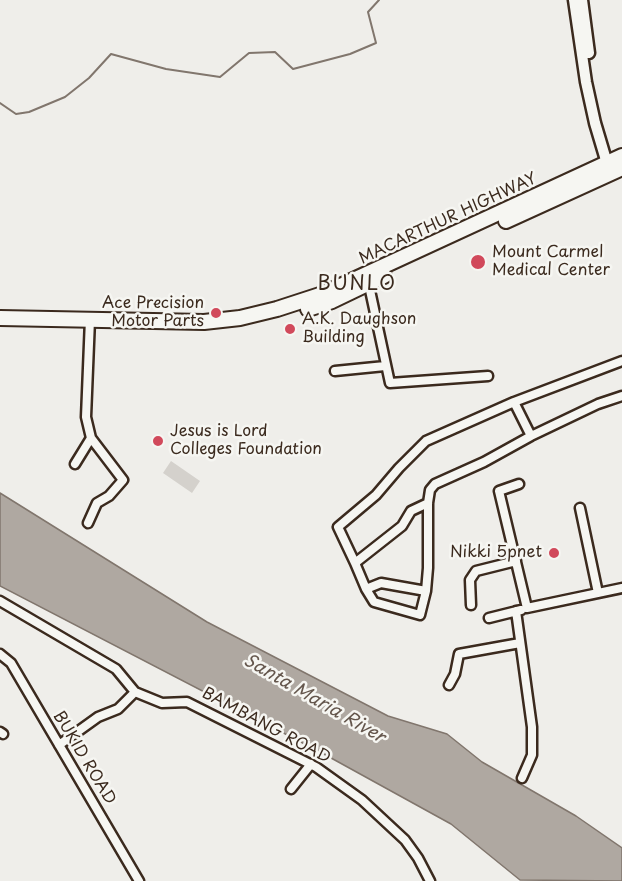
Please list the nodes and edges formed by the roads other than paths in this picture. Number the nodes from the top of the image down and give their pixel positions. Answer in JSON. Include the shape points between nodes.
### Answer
{"nodes":[{"id":1,"x":574,"y":0,"type":"edge"},
{"id":2,"x":582,"y":0,"type":"edge"},
{"id":3,"x":615,"y":165,"type":"edge"},
{"id":4,"x":367,"y":279,"type":"junction"},
{"id":5,"x":0,"y":318,"type":"edge"},
{"id":6,"x":90,"y":324,"type":"junction"},
{"id":7,"x":0,"y":328,"type":"edge"},
{"id":8,"x":622,"y":361,"type":"edge"},
{"id":9,"x":385,"y":366,"type":"junction"},
{"id":10,"x":335,"y":372,"type":"dead end"},
{"id":11,"x":489,"y":375,"type":"dead end"},
{"id":12,"x":622,"y":396,"type":"edge"},
{"id":13,"x":514,"y":402,"type":"junction"},
{"id":14,"x":531,"y":436,"type":"junction"},
{"id":15,"x":91,"y":438,"type":"junction"},
{"id":16,"x":75,"y":464,"type":"dead end"},
{"id":17,"x":519,"y":484,"type":"dead end"},
{"id":18,"x":428,"y":502,"type":"junction"},
{"id":19,"x":580,"y":508,"type":"dead end"},
{"id":20,"x":88,"y":523,"type":"dead end"},
{"id":21,"x":516,"y":561,"type":"junction"},
{"id":22,"x":355,"y":563,"type":"junction"},
{"id":23,"x":622,"y":588,"type":"edge"},
{"id":24,"x":366,"y":589,"type":"junction"},
{"id":25,"x":426,"y":591,"type":"junction"},
{"id":26,"x":598,"y":593,"type":"junction"},
{"id":27,"x":0,"y":601,"type":"edge"},
{"id":28,"x":471,"y":605,"type":"dead end"},
{"id":29,"x":527,"y":608,"type":"junction"},
{"id":30,"x":516,"y":611,"type":"junction"},
{"id":31,"x":489,"y":618,"type":"dead end"},
{"id":32,"x":520,"y":643,"type":"junction"},
{"id":33,"x":0,"y":654,"type":"edge"},
{"id":34,"x":449,"y":685,"type":"dead end"},
{"id":35,"x":135,"y":692,"type":"junction"},
{"id":36,"x":59,"y":746,"type":"junction"},
{"id":37,"x":311,"y":764,"type":"junction"},
{"id":38,"x":522,"y":778,"type":"dead end"},
{"id":39,"x":291,"y":789,"type":"dead end"},
{"id":40,"x":139,"y":881,"type":"edge"},
{"id":41,"x":430,"y":881,"type":"edge"}],
"edges":[{"from":1,"to":3,"type":"street","via":[[586,82]]},
{"from":2,"to":3,"type":"street","via":[[593,80]]},
{"from":3,"to":4,"type":"highway","name":"MACARTHUR HIGHWAY"},
{"from":4,"to":6,"type":"highway","name":"MACARTHUR HIGHWAY","via":[[240,318]]},
{"from":4,"to":9,"type":"street"},
{"from":5,"to":6,"type":"highway","name":"MACARTHUR HIGHWAY"},
{"from":6,"to":7,"type":"highway","name":"MACARTHUR HIGHWAY"},
{"from":6,"to":15,"type":"street","via":[[86,417]]},
{"from":8,"to":13,"type":"street"},
{"from":9,"to":10,"type":"street"},
{"from":9,"to":11,"type":"street","via":[[390,383]]},
{"from":12,"to":14,"type":"street"},
{"from":13,"to":14,"type":"street"},
{"from":13,"to":22,"type":"street","via":[[426,441],[376,495],[338,527]]},
{"from":14,"to":18,"type":"street","via":[[435,484]]},
{"from":15,"to":16,"type":"street"},
{"from":15,"to":20,"type":"street","via":[[123,480],[97,503]]},
{"from":17,"to":21,"type":"street","via":[[499,491]]},
{"from":18,"to":22,"type":"street","via":[[411,511],[402,526]]},
{"from":18,"to":25,"type":"street"},
{"from":19,"to":26,"type":"street"},
{"from":21,"to":28,"type":"street","via":[[476,571],[470,580]]},
{"from":21,"to":29,"type":"street"},
{"from":22,"to":24,"type":"street"},
{"from":23,"to":26,"type":"street"},
{"from":24,"to":25,"type":"street","via":[[381,583]]},
{"from":24,"to":25,"type":"street","via":[[374,602],[420,615]]},
{"from":26,"to":29,"type":"street"},
{"from":27,"to":35,"type":"street","name":"BAMBANG ROAD","via":[[116,669]]},
{"from":29,"to":30,"type":"street"},
{"from":30,"to":31,"type":"street"},
{"from":30,"to":32,"type":"street"},
{"from":32,"to":34,"type":"street","via":[[459,654]]},
{"from":32,"to":38,"type":"street","via":[[532,727],[532,754]]},
{"from":33,"to":36,"type":"street","name":"BUKID ROAD","via":[[11,663]]},
{"from":35,"to":36,"type":"street","via":[[118,709],[98,717]]},
{"from":35,"to":37,"type":"street","name":"BAMBANG ROAD","via":[[162,703],[187,702]]},
{"from":36,"to":40,"type":"street","name":"BUKID ROAD"},
{"from":37,"to":39,"type":"street"},
{"from":37,"to":41,"type":"street","name":"BAMBANG ROAD","via":[[362,800],[405,840]]}]}
